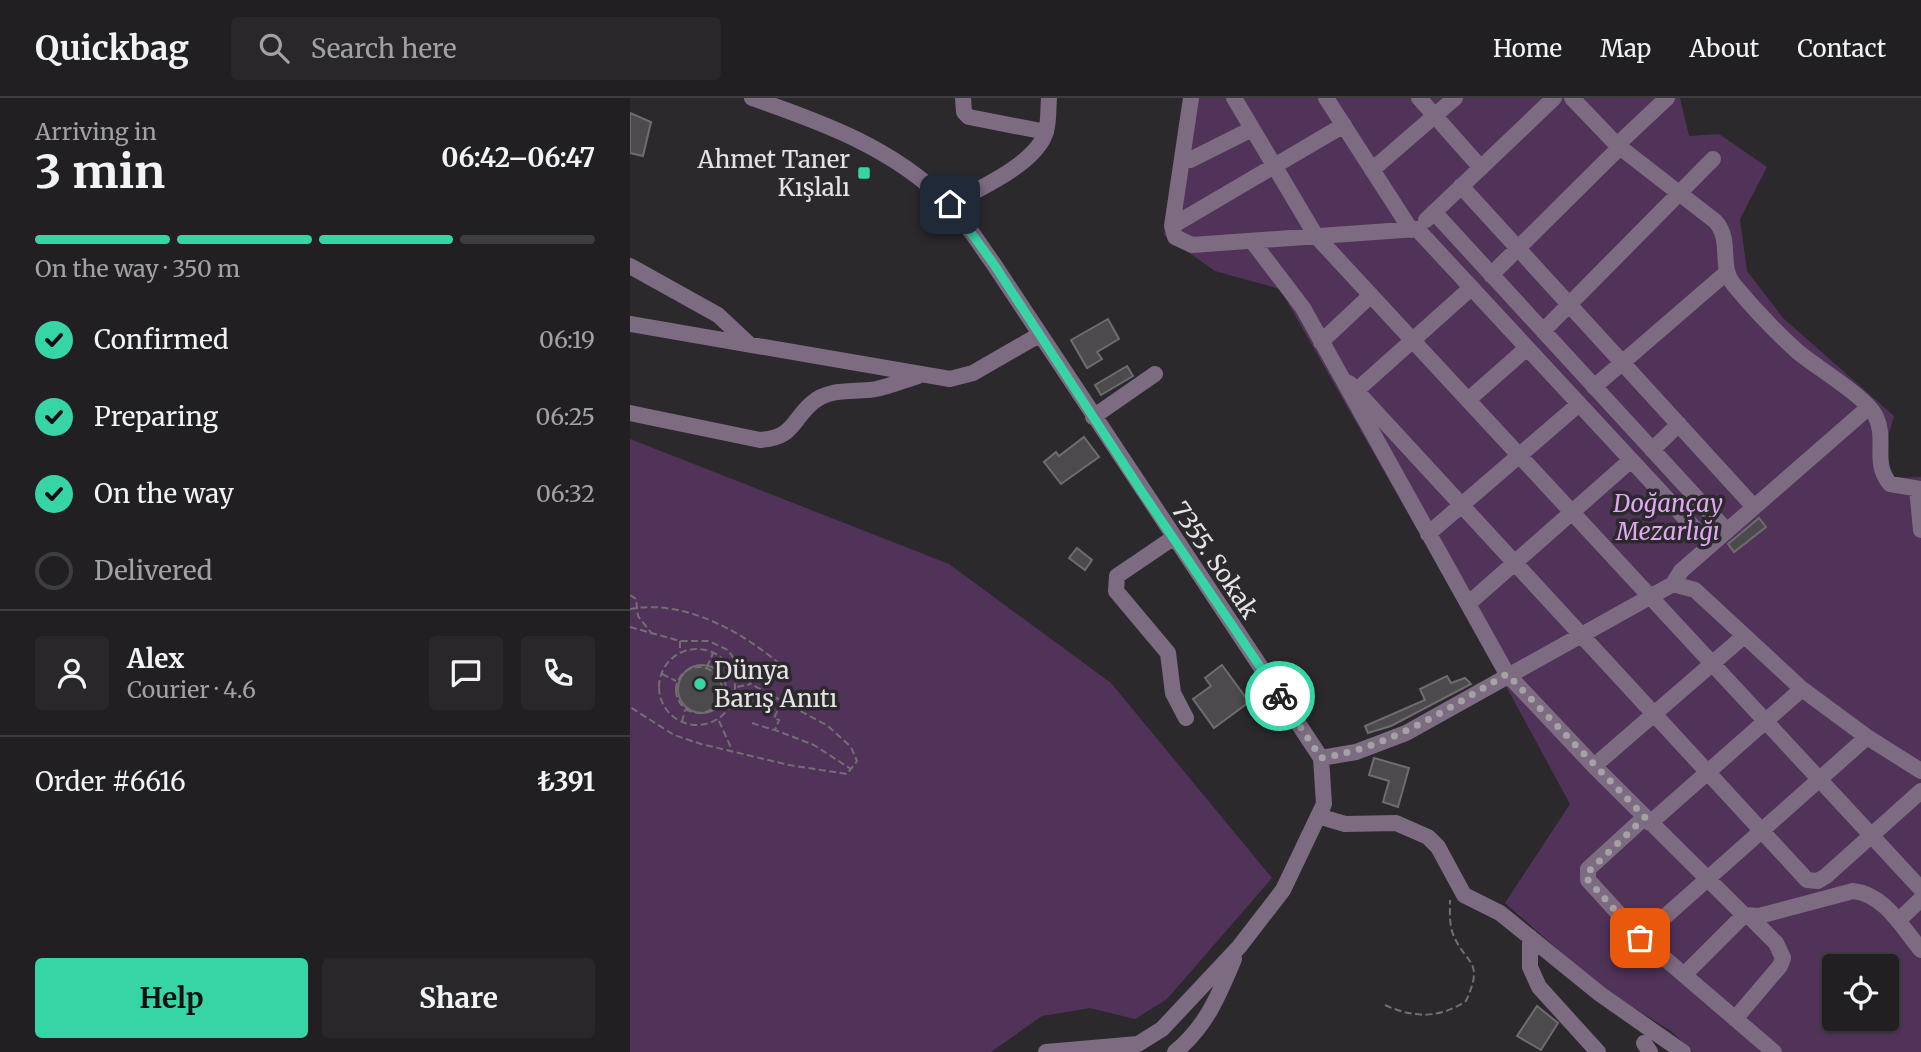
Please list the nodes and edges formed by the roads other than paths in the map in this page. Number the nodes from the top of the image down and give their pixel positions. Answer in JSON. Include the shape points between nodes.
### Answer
{"nodes":[{"id":1,"x":752,"y":98,"type":"edge"},
{"id":2,"x":963,"y":98,"type":"edge"},
{"id":3,"x":1049,"y":98,"type":"edge"},
{"id":4,"x":1191,"y":98,"type":"edge"},
{"id":5,"x":1234,"y":98,"type":"edge"},
{"id":6,"x":1419,"y":98,"type":"edge"},
{"id":7,"x":1455,"y":98,"type":"edge"},
{"id":8,"x":1555,"y":98,"type":"edge"},
{"id":9,"x":1572,"y":98,"type":"edge"},
{"id":10,"x":1667,"y":98,"type":"edge"},
{"id":11,"x":1333,"y":101,"type":"edge"},
{"id":12,"x":1435,"y":116,"type":"junction"},
{"id":13,"x":1344,"y":125,"type":"junction"},
{"id":14,"x":1252,"y":129,"type":"junction"},
{"id":15,"x":1046,"y":132,"type":"junction"},
{"id":16,"x":1619,"y":146,"type":"junction"},
{"id":17,"x":1713,"y":159,"type":"dead end"},
{"id":18,"x":1182,"y":160,"type":"junction"},
{"id":19,"x":1274,"y":166,"type":"junction"},
{"id":20,"x":1481,"y":168,"type":"junction"},
{"id":21,"x":1373,"y":170,"type":"junction"},
{"id":22,"x":1461,"y":186,"type":"junction"},
{"id":23,"x":1681,"y":194,"type":"junction"},
{"id":24,"x":950,"y":204,"type":"junction"},
{"id":25,"x":1434,"y":212,"type":"junction"},
{"id":26,"x":1172,"y":226,"type":"junction"},
{"id":27,"x":1414,"y":229,"type":"junction"},
{"id":28,"x":1316,"y":236,"type":"junction"},
{"id":29,"x":1252,"y":241,"type":"junction"},
{"id":30,"x":1520,"y":250,"type":"junction"},
{"id":31,"x":630,"y":266,"type":"edge"},
{"id":32,"x":1726,"y":273,"type":"junction"},
{"id":33,"x":1492,"y":275,"type":"junction"},
{"id":34,"x":1471,"y":288,"type":"junction"},
{"id":35,"x":1371,"y":295,"type":"junction"},
{"id":36,"x":1571,"y":306,"type":"junction"},
{"id":37,"x":630,"y":324,"type":"edge"},
{"id":38,"x":1543,"y":331,"type":"junction"},
{"id":39,"x":1039,"y":335,"type":"junction"},
{"id":40,"x":1413,"y":340,"type":"junction"},
{"id":41,"x":1321,"y":342,"type":"junction"},
{"id":42,"x":750,"y":346,"type":"junction"},
{"id":43,"x":1527,"y":348,"type":"junction"},
{"id":44,"x":1622,"y":362,"type":"junction"},
{"id":45,"x":1335,"y":369,"type":"junction"},
{"id":46,"x":1155,"y":374,"type":"dead end"},
{"id":47,"x":921,"y":375,"type":"junction"},
{"id":48,"x":1594,"y":387,"type":"junction"},
{"id":49,"x":1357,"y":390,"type":"junction"},
{"id":50,"x":1468,"y":400,"type":"junction"},
{"id":51,"x":1579,"y":404,"type":"junction"},
{"id":52,"x":1869,"y":407,"type":"junction"},
{"id":53,"x":630,"y":413,"type":"edge"},
{"id":54,"x":1093,"y":417,"type":"junction"},
{"id":55,"x":1679,"y":424,"type":"junction"},
{"id":56,"x":1652,"y":450,"type":"junction"},
{"id":57,"x":1519,"y":455,"type":"junction"},
{"id":58,"x":1631,"y":460,"type":"junction"},
{"id":59,"x":1919,"y":489,"type":"edge"},
{"id":60,"x":1462,"y":505,"type":"junction"},
{"id":61,"x":1754,"y":507,"type":"junction"},
{"id":62,"x":1572,"y":512,"type":"junction"},
{"id":63,"x":1921,"y":530,"type":"edge"},
{"id":64,"x":1727,"y":531,"type":"junction"},
{"id":65,"x":1428,"y":534,"type":"junction"},
{"id":66,"x":1173,"y":538,"type":"junction"},
{"id":67,"x":1710,"y":545,"type":"junction"},
{"id":68,"x":1515,"y":563,"type":"junction"},
{"id":69,"x":1673,"y":584,"type":"junction"},
{"id":70,"x":1650,"y":597,"type":"junction"},
{"id":71,"x":1468,"y":604,"type":"junction"},
{"id":72,"x":1580,"y":634,"type":"junction"},
{"id":73,"x":1745,"y":636,"type":"junction"},
{"id":74,"x":1712,"y":664,"type":"junction"},
{"id":75,"x":1507,"y":674,"type":"junction"},
{"id":76,"x":1802,"y":689,"type":"junction"},
{"id":77,"x":1654,"y":714,"type":"junction"},
{"id":78,"x":1186,"y":718,"type":"dead end"},
{"id":79,"x":1765,"y":722,"type":"junction"},
{"id":80,"x":1867,"y":737,"type":"junction"},
{"id":81,"x":1321,"y":758,"type":"junction"},
{"id":82,"x":1594,"y":766,"type":"junction"},
{"id":83,"x":1921,"y":771,"type":"edge"},
{"id":84,"x":1708,"y":772,"type":"junction"},
{"id":85,"x":1818,"y":780,"type":"junction"},
{"id":86,"x":1921,"y":791,"type":"edge"},
{"id":87,"x":1318,"y":816,"type":"junction"},
{"id":88,"x":1648,"y":820,"type":"junction"},
{"id":89,"x":1762,"y":830,"type":"junction"},
{"id":90,"x":1871,"y":836,"type":"junction"},
{"id":91,"x":1707,"y":879,"type":"junction"},
{"id":92,"x":1921,"y":889,"type":"edge"},
{"id":93,"x":1921,"y":899,"type":"edge"},
{"id":94,"x":1747,"y":916,"type":"junction"},
{"id":95,"x":1898,"y":921,"type":"junction"},
{"id":96,"x":1530,"y":937,"type":"junction"},
{"id":97,"x":1640,"y":938,"type":"junction"},
{"id":98,"x":1239,"y":947,"type":"junction"},
{"id":99,"x":1921,"y":950,"type":"edge"},
{"id":100,"x":1684,"y":975,"type":"junction"},
{"id":101,"x":1735,"y":1019,"type":"junction"},
{"id":102,"x":1046,"y":1052,"type":"edge"},
{"id":103,"x":1175,"y":1052,"type":"edge"},
{"id":104,"x":1598,"y":1052,"type":"edge"},
{"id":105,"x":1683,"y":1052,"type":"edge"},
{"id":106,"x":1774,"y":1052,"type":"edge"}],
"edges":[{"from":1,"to":24,"type":"street","name":"7355. Sokak","via":[[832,125],[873,146]]},
{"from":2,"to":15,"type":"street","via":[[969,117]]},
{"from":3,"to":15,"type":"street"},
{"from":4,"to":18,"type":"street"},
{"from":5,"to":14,"type":"street"},
{"from":6,"to":12,"type":"street"},
{"from":7,"to":12,"type":"street"},
{"from":8,"to":20,"type":"street"},
{"from":9,"to":16,"type":"street"},
{"from":10,"to":16,"type":"street"},
{"from":11,"to":13,"type":"street"},
{"from":12,"to":20,"type":"street"},
{"from":12,"to":21,"type":"street"},
{"from":13,"to":19,"type":"street"},
{"from":13,"to":21,"type":"street"},
{"from":14,"to":18,"type":"street"},
{"from":14,"to":19,"type":"street"},
{"from":15,"to":24,"type":"street","via":[[1016,166]]},
{"from":16,"to":23,"type":"street"},
{"from":16,"to":30,"type":"street"},
{"from":17,"to":23,"type":"street"},
{"from":18,"to":26,"type":"street"},
{"from":19,"to":26,"type":"street"},
{"from":19,"to":28,"type":"street"},
{"from":20,"to":22,"type":"street"},
{"from":21,"to":27,"type":"street"},
{"from":22,"to":25,"type":"street"},
{"from":22,"to":30,"type":"street"},
{"from":23,"to":32,"type":"street","via":[[1724,230]]},
{"from":23,"to":36,"type":"street"},
{"from":24,"to":39,"type":"street","name":"7355. Sokak"},
{"from":25,"to":27,"type":"street"},
{"from":25,"to":33,"type":"street"},
{"from":26,"to":29,"type":"street","via":[[1175,237],[1192,245]]},
{"from":27,"to":28,"type":"street"},
{"from":27,"to":34,"type":"street"},
{"from":28,"to":29,"type":"street"},
{"from":28,"to":35,"type":"street"},
{"from":29,"to":41,"type":"street","via":[[1303,308]]},
{"from":30,"to":33,"type":"street"},
{"from":30,"to":36,"type":"street"},
{"from":31,"to":42,"type":"street","via":[[718,316]]},
{"from":32,"to":44,"type":"street"},
{"from":32,"to":52,"type":"street","via":[[1797,351]]},
{"from":33,"to":38,"type":"street"},
{"from":34,"to":40,"type":"street"},
{"from":34,"to":43,"type":"street"},
{"from":35,"to":40,"type":"street"},
{"from":35,"to":41,"type":"street"},
{"from":36,"to":38,"type":"street"},
{"from":36,"to":44,"type":"street"},
{"from":37,"to":42,"type":"street"},
{"from":38,"to":48,"type":"street"},
{"from":39,"to":47,"type":"street","via":[[972,373],[950,379]]},
{"from":39,"to":54,"type":"street","name":"7355. Sokak"},
{"from":40,"to":49,"type":"street"},
{"from":40,"to":50,"type":"street"},
{"from":41,"to":45,"type":"street"},
{"from":42,"to":47,"type":"street"},
{"from":43,"to":50,"type":"street"},
{"from":43,"to":51,"type":"street"},
{"from":44,"to":48,"type":"street"},
{"from":44,"to":55,"type":"street"},
{"from":45,"to":49,"type":"street"},
{"from":45,"to":65,"type":"street"},
{"from":46,"to":54,"type":"street"},
{"from":47,"to":53,"type":"street","via":[[875,389],[826,395],[811,403],[794,426],[775,439],[760,440]]},
{"from":48,"to":56,"type":"street"},
{"from":49,"to":60,"type":"street"},
{"from":50,"to":57,"type":"street"},
{"from":51,"to":57,"type":"street"},
{"from":51,"to":58,"type":"street"},
{"from":52,"to":59,"type":"street","via":[[1878,425],[1882,475],[1890,484]]},
{"from":52,"to":61,"type":"street"},
{"from":54,"to":66,"type":"street","name":"7355. Sokak"},
{"from":55,"to":56,"type":"street"},
{"from":55,"to":61,"type":"street"},
{"from":56,"to":64,"type":"street"},
{"from":57,"to":60,"type":"street"},
{"from":57,"to":62,"type":"street"},
{"from":58,"to":62,"type":"street"},
{"from":58,"to":67,"type":"street"},
{"from":59,"to":63,"type":"street"},
{"from":60,"to":65,"type":"street"},
{"from":60,"to":68,"type":"street"},
{"from":61,"to":64,"type":"street"},
{"from":62,"to":68,"type":"street"},
{"from":62,"to":70,"type":"street"},
{"from":64,"to":67,"type":"street"},
{"from":65,"to":71,"type":"street"},
{"from":66,"to":78,"type":"street","via":[[1118,576],[1115,586],[1168,653],[1172,693]]},
{"from":66,"to":81,"type":"street","name":"7355. Sokak"},
{"from":67,"to":69,"type":"street"},
{"from":68,"to":71,"type":"street"},
{"from":68,"to":72,"type":"street"},
{"from":69,"to":70,"type":"street"},
{"from":69,"to":73,"type":"street","via":[[1695,590]]},
{"from":70,"to":72,"type":"street"},
{"from":70,"to":74,"type":"street"},
{"from":71,"to":75,"type":"street"},
{"from":72,"to":75,"type":"street"},
{"from":72,"to":77,"type":"street"},
{"from":73,"to":74,"type":"street"},
{"from":73,"to":76,"type":"street"},
{"from":74,"to":77,"type":"street"},
{"from":74,"to":79,"type":"street"},
{"from":75,"to":81,"type":"street","via":[[1406,733],[1356,752]]},
{"from":75,"to":82,"type":"street"},
{"from":76,"to":79,"type":"street"},
{"from":76,"to":80,"type":"street"},
{"from":77,"to":82,"type":"street"},
{"from":77,"to":84,"type":"street"},
{"from":79,"to":84,"type":"street"},
{"from":79,"to":85,"type":"street"},
{"from":80,"to":83,"type":"street"},
{"from":80,"to":85,"type":"street"},
{"from":81,"to":87,"type":"street","via":[[1324,804]]},
{"from":82,"to":88,"type":"street"},
{"from":84,"to":88,"type":"street"},
{"from":84,"to":89,"type":"street"},
{"from":85,"to":89,"type":"street"},
{"from":85,"to":90,"type":"street"},
{"from":86,"to":90,"type":"street"},
{"from":87,"to":96,"type":"street","via":[[1345,824],[1396,823],[1428,837],[1464,895],[1500,913]]},
{"from":87,"to":98,"type":"street","via":[[1283,890]]},
{"from":88,"to":91,"type":"street"},
{"from":88,"to":97,"type":"street","via":[[1586,874]]},
{"from":89,"to":90,"type":"street","via":[[1807,880],[1818,881]]},
{"from":89,"to":91,"type":"street"},
{"from":90,"to":92,"type":"street"},
{"from":91,"to":94,"type":"street"},
{"from":91,"to":97,"type":"street"},
{"from":93,"to":95,"type":"street"},
{"from":94,"to":95,"type":"street","via":[[1853,891],[1868,892]]},
{"from":94,"to":100,"type":"street"},
{"from":94,"to":101,"type":"street","via":[[1776,943],[1783,958]]},
{"from":95,"to":99,"type":"street"},
{"from":96,"to":104,"type":"street","via":[[1530,967],[1539,988]]},
{"from":96,"to":105,"type":"street","via":[[1600,994]]},
{"from":97,"to":100,"type":"street"},
{"from":98,"to":102,"type":"street","via":[[1163,1029],[1138,1044]]},
{"from":98,"to":103,"type":"street","via":[[1213,1009]]},
{"from":100,"to":101,"type":"street"},
{"from":101,"to":106,"type":"street"}]}
